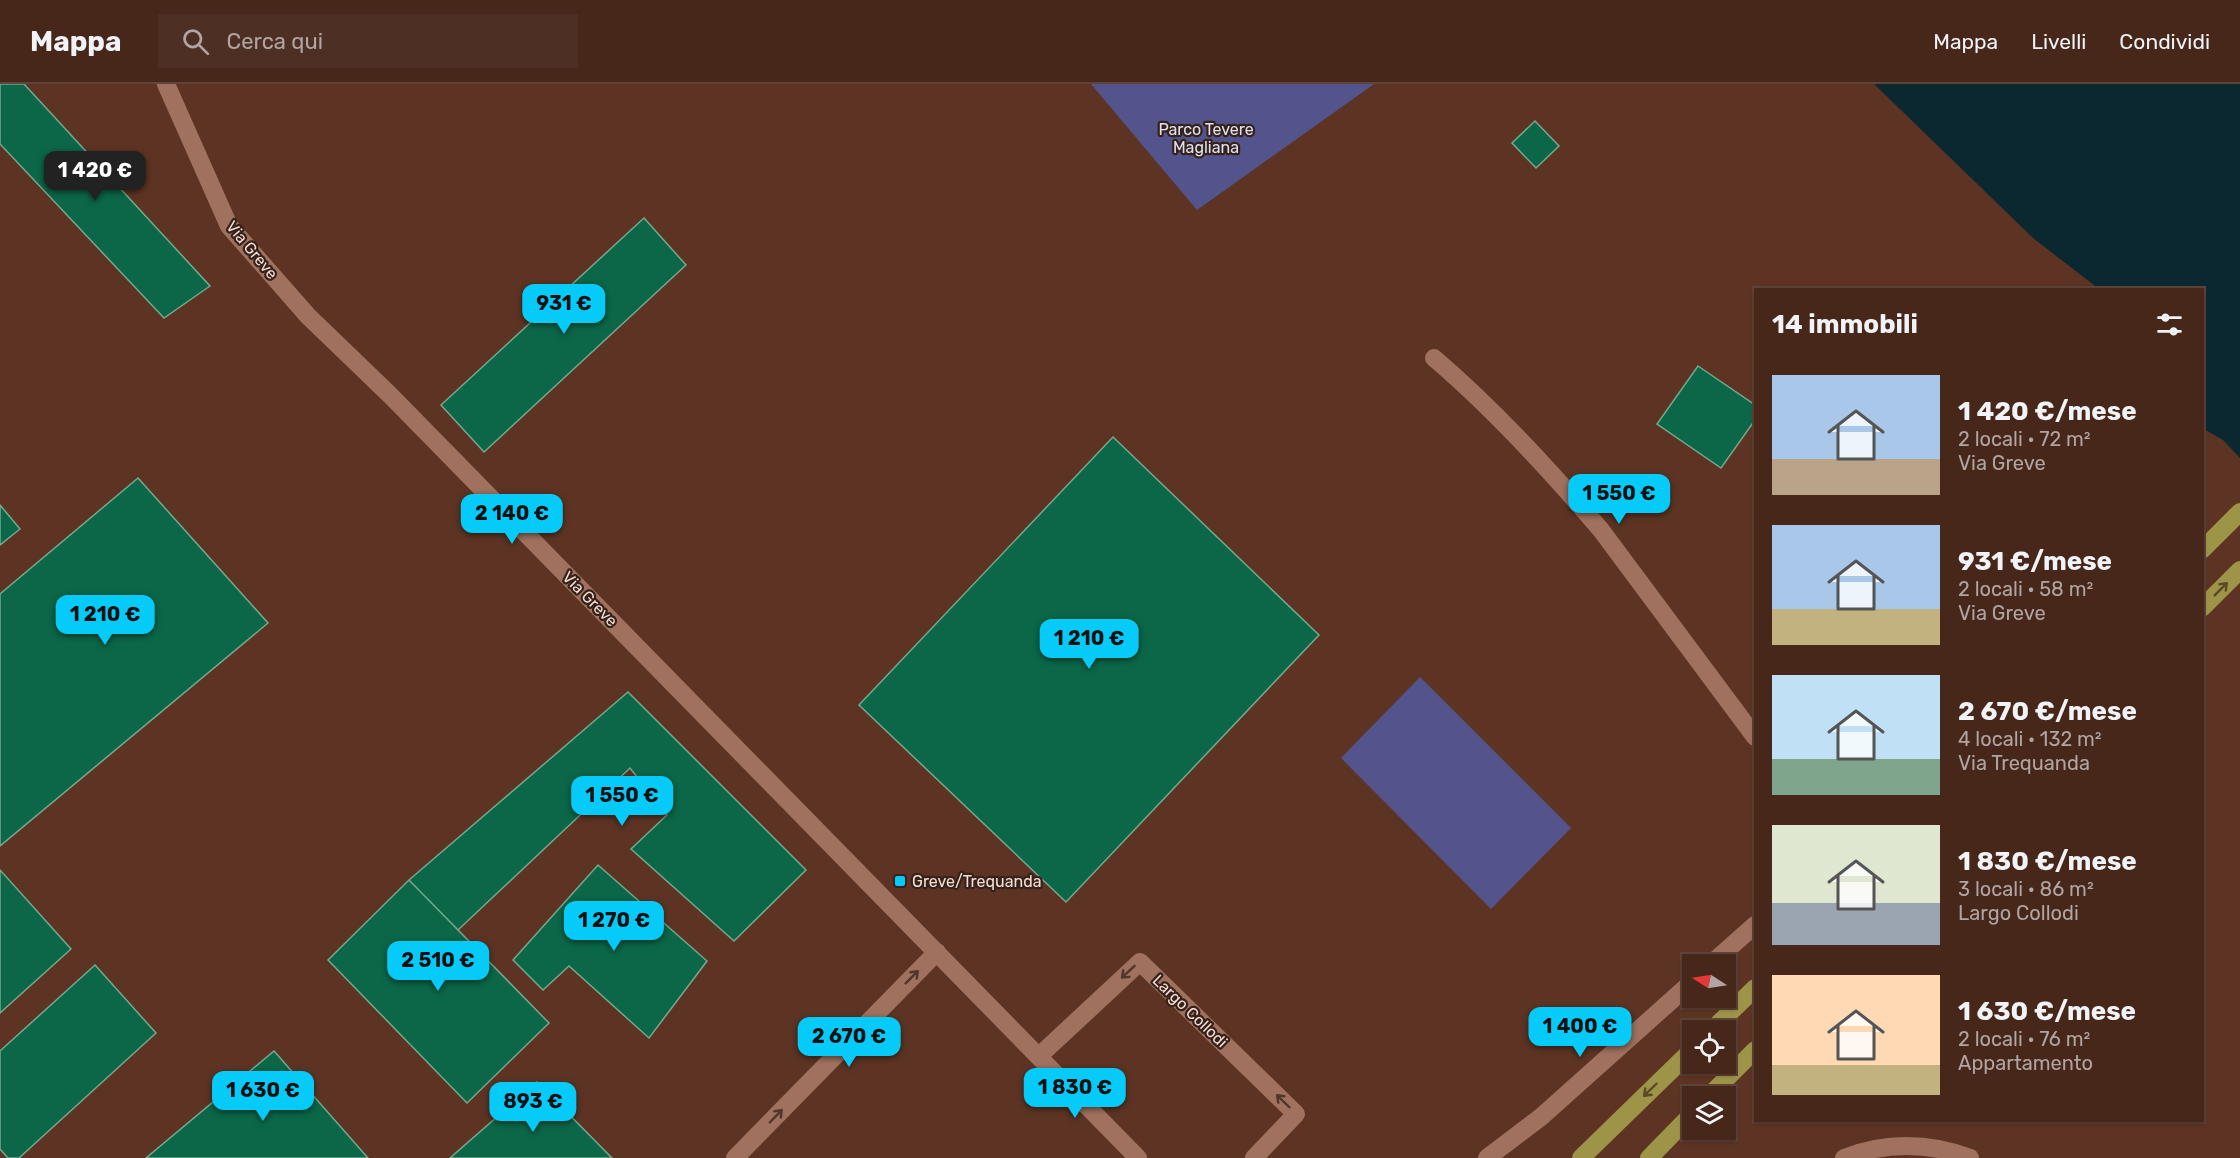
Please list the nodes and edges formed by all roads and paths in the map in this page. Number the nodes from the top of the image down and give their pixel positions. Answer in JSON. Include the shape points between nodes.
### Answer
{"nodes":[{"id":1,"x":166,"y":84,"type":"edge"},
{"id":2,"x":1434,"y":358,"type":"dead end"},
{"id":3,"x":2240,"y":512,"type":"edge"},
{"id":4,"x":2204,"y":548,"type":"edge"},
{"id":5,"x":2240,"y":570,"type":"edge"},
{"id":6,"x":2204,"y":606,"type":"edge"},
{"id":7,"x":1754,"y":736,"type":"edge"},
{"id":8,"x":1754,"y":926,"type":"edge"},
{"id":9,"x":937,"y":952,"type":"junction"},
{"id":10,"x":1722,"y":954,"type":"edge"},
{"id":11,"x":1754,"y":989,"type":"edge"},
{"id":12,"x":1682,"y":991,"type":"edge"},
{"id":13,"x":1722,"y":1020,"type":"edge"},
{"id":14,"x":1754,"y":1051,"type":"edge"},
{"id":15,"x":1039,"y":1056,"type":"junction"},
{"id":16,"x":1682,"y":1060,"type":"edge"},
{"id":17,"x":1719,"y":1086,"type":"edge"},
{"id":18,"x":1682,"y":1124,"type":"edge"},
{"id":19,"x":735,"y":1158,"type":"edge"},
{"id":20,"x":1138,"y":1158,"type":"edge"},
{"id":21,"x":1254,"y":1158,"type":"edge"},
{"id":22,"x":1486,"y":1158,"type":"edge"},
{"id":23,"x":1581,"y":1158,"type":"edge"},
{"id":24,"x":1648,"y":1158,"type":"edge"},
{"id":25,"x":1844,"y":1158,"type":"edge"},
{"id":26,"x":1970,"y":1158,"type":"edge"}],
"edges":[{"from":1,"to":9,"type":"street","name":"Via Greve","via":[[229,226],[308,316]]},
{"from":2,"to":7,"type":"street","via":[[1483,400],[1574,498]]},
{"from":3,"to":4,"type":"highway"},
{"from":6,"to":5,"type":"highway","one_way":true},
{"from":8,"to":10,"type":"street"},
{"from":9,"to":15,"type":"street"},
{"from":19,"to":9,"type":"street","one_way":true},
{"from":11,"to":13,"type":"highway"},
{"from":12,"to":22,"type":"street","via":[[1541,1117]]},
{"from":14,"to":17,"type":"highway"},
{"from":15,"to":20,"type":"street"},
{"from":21,"to":15,"type":"street","name":"Largo Collodi","one_way":true,"via":[[1296,1114],[1140,962]]},
{"from":16,"to":23,"type":"highway","one_way":true},
{"from":18,"to":24,"type":"highway"},
{"from":25,"to":26,"type":"street","via":[[1900,1146],[1945,1149]]}]}
